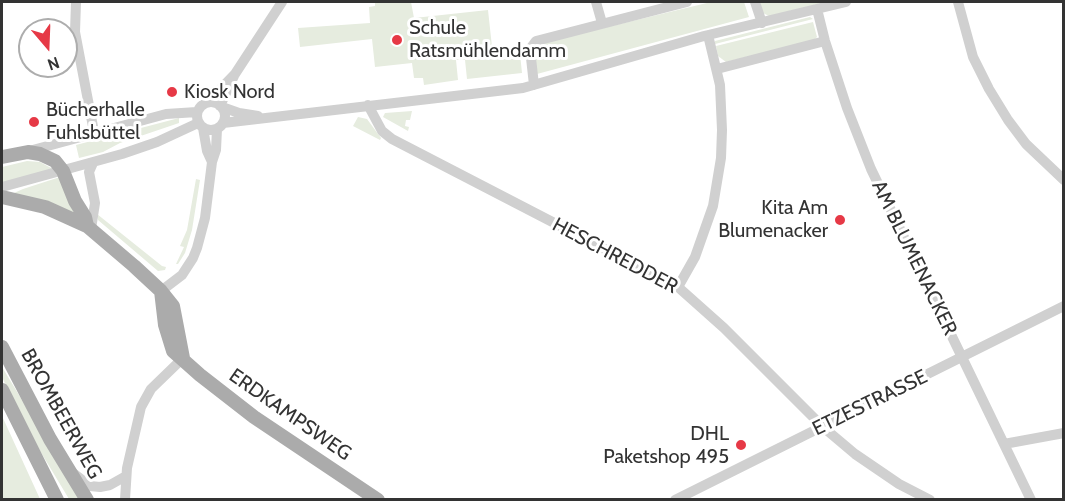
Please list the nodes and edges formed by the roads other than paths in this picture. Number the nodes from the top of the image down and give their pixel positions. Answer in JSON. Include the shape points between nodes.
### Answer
{"nodes":[{"id":1,"x":76,"y":2,"type":"edge"},
{"id":2,"x":282,"y":2,"type":"edge"},
{"id":3,"x":596,"y":2,"type":"edge"},
{"id":4,"x":687,"y":2,"type":"edge"},
{"id":5,"x":755,"y":2,"type":"edge"},
{"id":6,"x":846,"y":2,"type":"edge"},
{"id":7,"x":958,"y":2,"type":"edge"},
{"id":8,"x":817,"y":9,"type":"junction"},
{"id":9,"x":603,"y":23,"type":"junction"},
{"id":10,"x":762,"y":23,"type":"junction"},
{"id":11,"x":708,"y":36,"type":"junction"},
{"id":12,"x":825,"y":41,"type":"junction"},
{"id":13,"x":717,"y":69,"type":"junction"},
{"id":14,"x":235,"y":74,"type":"junction"},
{"id":15,"x":534,"y":85,"type":"junction"},
{"id":16,"x":208,"y":102,"type":"junction"},
{"id":17,"x":368,"y":105,"type":"junction"},
{"id":18,"x":221,"y":106,"type":"junction"},
{"id":19,"x":268,"y":117,"type":"junction"},
{"id":20,"x":200,"y":121,"type":"junction"},
{"id":21,"x":220,"y":126,"type":"junction"},
{"id":22,"x":94,"y":132,"type":"junction"},
{"id":23,"x":28,"y":152,"type":"junction"},
{"id":24,"x":2,"y":157,"type":"edge"},
{"id":25,"x":212,"y":162,"type":"junction"},
{"id":26,"x":93,"y":163,"type":"junction"},
{"id":27,"x":63,"y":171,"type":"junction"},
{"id":28,"x":1064,"y":180,"type":"edge"},
{"id":29,"x":2,"y":187,"type":"edge"},
{"id":30,"x":2,"y":197,"type":"edge"},
{"id":31,"x":89,"y":228,"type":"junction"},
{"id":32,"x":678,"y":287,"type":"junction"},
{"id":33,"x":161,"y":291,"type":"junction"},
{"id":34,"x":1064,"y":306,"type":"edge"},
{"id":35,"x":2,"y":347,"type":"edge"},
{"id":36,"x":963,"y":357,"type":"junction"},
{"id":37,"x":183,"y":358,"type":"junction"},
{"id":38,"x":2,"y":390,"type":"edge"},
{"id":39,"x":823,"y":426,"type":"junction"},
{"id":40,"x":1064,"y":433,"type":"edge"},
{"id":41,"x":1004,"y":444,"type":"junction"},
{"id":42,"x":67,"y":468,"type":"junction"},
{"id":43,"x":126,"y":476,"type":"junction"},
{"id":44,"x":57,"y":500,"type":"edge"},
{"id":45,"x":87,"y":500,"type":"edge"},
{"id":46,"x":125,"y":500,"type":"edge"},
{"id":47,"x":378,"y":500,"type":"edge"},
{"id":48,"x":675,"y":500,"type":"edge"},
{"id":49,"x":930,"y":500,"type":"edge"},
{"id":50,"x":1031,"y":500,"type":"edge"}],
"edges":[{"from":1,"to":22,"type":"street","via":[[75,32]]},
{"from":2,"to":14,"type":"street"},
{"from":3,"to":9,"type":"street"},
{"from":4,"to":9,"type":"street"},
{"from":5,"to":10,"type":"street"},
{"from":6,"to":8,"type":"street"},
{"from":7,"to":28,"type":"street","via":[[973,57],[989,90],[1026,144]]},
{"from":8,"to":10,"type":"street"},
{"from":8,"to":12,"type":"street","name":"AM BLUMENACKER"},
{"from":9,"to":15,"type":"street","via":[[532,44]]},
{"from":10,"to":11,"type":"street"},
{"from":11,"to":13,"type":"street"},
{"from":11,"to":15,"type":"street"},
{"from":12,"to":13,"type":"street"},
{"from":12,"to":36,"type":"street","name":"AM BLUMENACKER","via":[[871,170]]},
{"from":13,"to":32,"type":"street","via":[[722,130],[713,206],[695,257]]},
{"from":14,"to":16,"type":"street"},
{"from":14,"to":18,"type":"street"},
{"from":15,"to":17,"type":"street"},
{"from":16,"to":18,"type":"street"},
{"from":16,"to":20,"type":"street","via":[[201,105]]},
{"from":17,"to":19,"type":"street"},
{"from":17,"to":32,"type":"street","name":"HESCHREDDER","via":[[382,131],[392,139]]},
{"from":18,"to":19,"type":"street"},
{"from":18,"to":21,"type":"street","via":[[225,115]]},
{"from":19,"to":21,"type":"street"},
{"from":20,"to":21,"type":"street","via":[[208,130]]},
{"from":20,"to":22,"type":"street","via":[[166,114]]},
{"from":20,"to":25,"type":"street"},
{"from":20,"to":26,"type":"street","via":[[157,142]]},
{"from":21,"to":25,"type":"street"},
{"from":22,"to":23,"type":"street"},
{"from":23,"to":24,"type":"main road"},
{"from":23,"to":27,"type":"main road","via":[[52,159]]},
{"from":25,"to":33,"type":"street","via":[[205,218],[193,258],[178,279]]},
{"from":26,"to":27,"type":"street"},
{"from":26,"to":31,"type":"street","via":[[89,171],[94,203]]},
{"from":27,"to":29,"type":"street"},
{"from":27,"to":31,"type":"main road"},
{"from":30,"to":31,"type":"main road","via":[[45,207]]},
{"from":31,"to":33,"type":"main road"},
{"from":32,"to":39,"type":"street","name":"HESCHREDDER"},
{"from":33,"to":37,"type":"main road","name":"ERDKAMPSWEG","via":[[167,336],[173,351]]},
{"from":34,"to":36,"type":"street","name":"ETZESTRASSE"},
{"from":35,"to":42,"type":"main road","name":"BROMBEERWEG"},
{"from":36,"to":39,"type":"street","name":"ETZESTRASSE"},
{"from":36,"to":41,"type":"street","name":"AM BLUMENACKER"},
{"from":37,"to":43,"type":"street","via":[[146,397]]},
{"from":37,"to":47,"type":"main road","name":"ERDKAMPSWEG","via":[[254,417]]},
{"from":38,"to":44,"type":"main road","name":"BROMBEERWEG"},
{"from":39,"to":48,"type":"street","name":"ETZESTRASSE"},
{"from":39,"to":49,"type":"street","name":"HESCHREDDER","via":[[855,454]]},
{"from":40,"to":41,"type":"street"},
{"from":41,"to":50,"type":"street","name":"AM BLUMENACKER"},
{"from":42,"to":43,"type":"street","via":[[90,486],[110,485]]},
{"from":42,"to":45,"type":"main road","name":"BROMBEERWEG"},
{"from":43,"to":46,"type":"street"}]}
